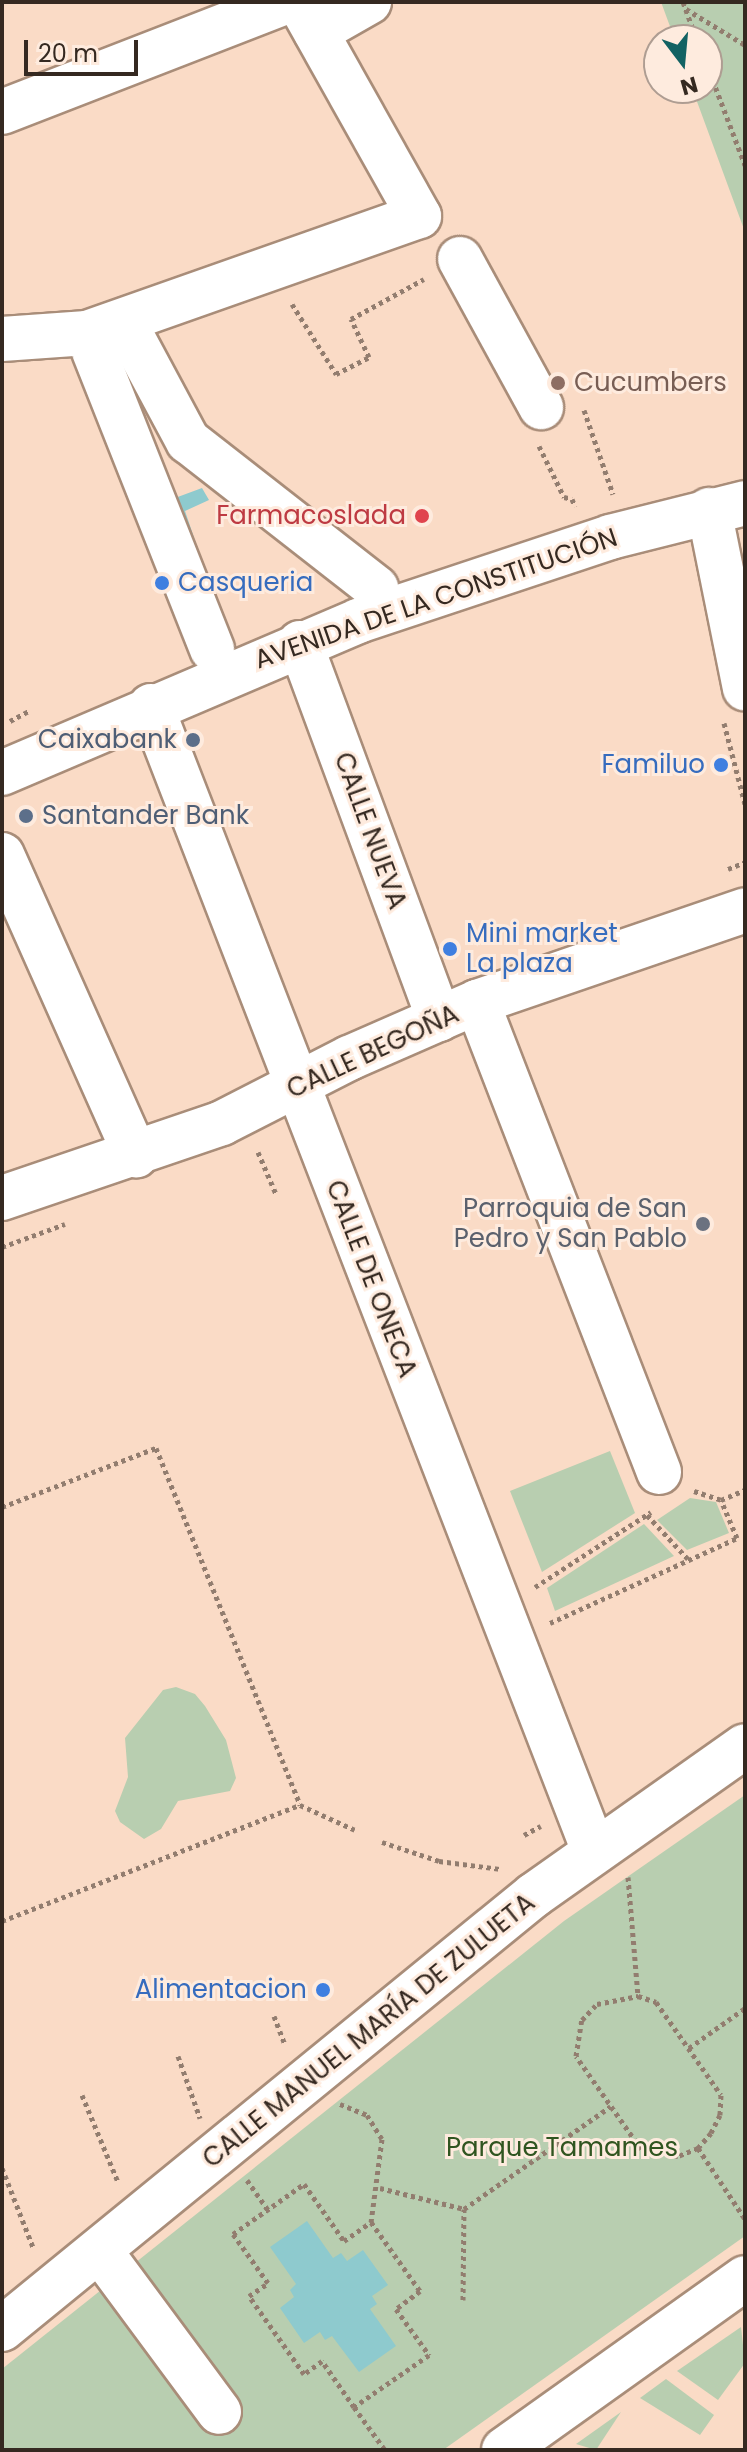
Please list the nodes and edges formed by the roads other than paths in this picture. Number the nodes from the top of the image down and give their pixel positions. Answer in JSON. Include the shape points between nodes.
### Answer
{"nodes":[{"id":1,"x":285,"y":2,"type":"edge"},
{"id":2,"x":369,"y":2,"type":"edge"},
{"id":3,"x":308,"y":17,"type":"edge"},
{"id":4,"x":2,"y":112,"type":"edge"},
{"id":5,"x":460,"y":259,"type":"dead end"},
{"id":6,"x":2,"y":339,"type":"edge"},
{"id":7,"x":541,"y":407,"type":"road end"},
{"id":8,"x":727,"y":506,"type":"edge"},
{"id":9,"x":376,"y":588,"type":"dead end"},
{"id":10,"x":300,"y":643,"type":"junction"},
{"id":11,"x":212,"y":649,"type":"dead end"},
{"id":12,"x":745,"y":688,"type":"edge"},
{"id":13,"x":151,"y":706,"type":"junction"},
{"id":14,"x":11,"y":742,"type":"edge"},
{"id":15,"x":2,"y":855,"type":"edge"},
{"id":16,"x":745,"y":910,"type":"edge"},
{"id":17,"x":458,"y":1011,"type":"junction"},
{"id":18,"x":297,"y":1087,"type":"junction"},
{"id":19,"x":136,"y":1156,"type":"junction"},
{"id":20,"x":2,"y":1198,"type":"edge"},
{"id":21,"x":669,"y":1490,"type":"road end"},
{"id":22,"x":745,"y":1746,"type":"edge"},
{"id":23,"x":611,"y":1860,"type":"junction"},
{"id":24,"x":100,"y":2251,"type":"junction"},
{"id":25,"x":745,"y":2278,"type":"edge"},
{"id":26,"x":2,"y":2329,"type":"edge"},
{"id":27,"x":219,"y":2412,"type":"dead end"},
{"id":28,"x":504,"y":2450,"type":"edge"}],
"edges":[{"from":1,"to":4,"type":"street"},
{"from":2,"to":3,"type":"street"},
{"from":3,"to":6,"type":"street","via":[[419,216],[87,333]]},
{"from":5,"to":7,"type":"street"},
{"from":8,"to":10,"type":"street","name":"AVENIDA DE LA CONSTITUCIÓN","via":[[610,537]]},
{"from":8,"to":12,"type":"street"},
{"from":9,"to":11,"type":"street","via":[[188,441],[112,342]]},
{"from":10,"to":13,"type":"street","name":"AVENIDA DE LA CONSTITUCIÓN"},
{"from":10,"to":17,"type":"street","name":"CALLE NUEVA"},
{"from":13,"to":14,"type":"street","name":"AVENIDA DE LA CONSTITUCIÓN"},
{"from":13,"to":18,"type":"street","name":"CALLE DE ONECA"},
{"from":15,"to":19,"type":"street"},
{"from":16,"to":17,"type":"street","name":"CALLE BEGOÑA"},
{"from":17,"to":18,"type":"street","name":"CALLE BEGOÑA"},
{"from":17,"to":21,"type":"street","name":"CALLE NUEVA"},
{"from":18,"to":19,"type":"street","name":"CALLE BEGOÑA"},
{"from":18,"to":23,"type":"street","name":"CALLE DE ONECA"},
{"from":19,"to":20,"type":"street","name":"CALLE BEGOÑA"},
{"from":22,"to":23,"type":"street","name":"CALLE MANUEL MARÍA DE ZULUETA"},
{"from":23,"to":24,"type":"street","name":"CALLE MANUEL MARÍA DE ZULUETA"},
{"from":24,"to":26,"type":"street","name":"CALLE MANUEL MARÍA DE ZULUETA"},
{"from":24,"to":27,"type":"street"},
{"from":25,"to":28,"type":"street"}]}
